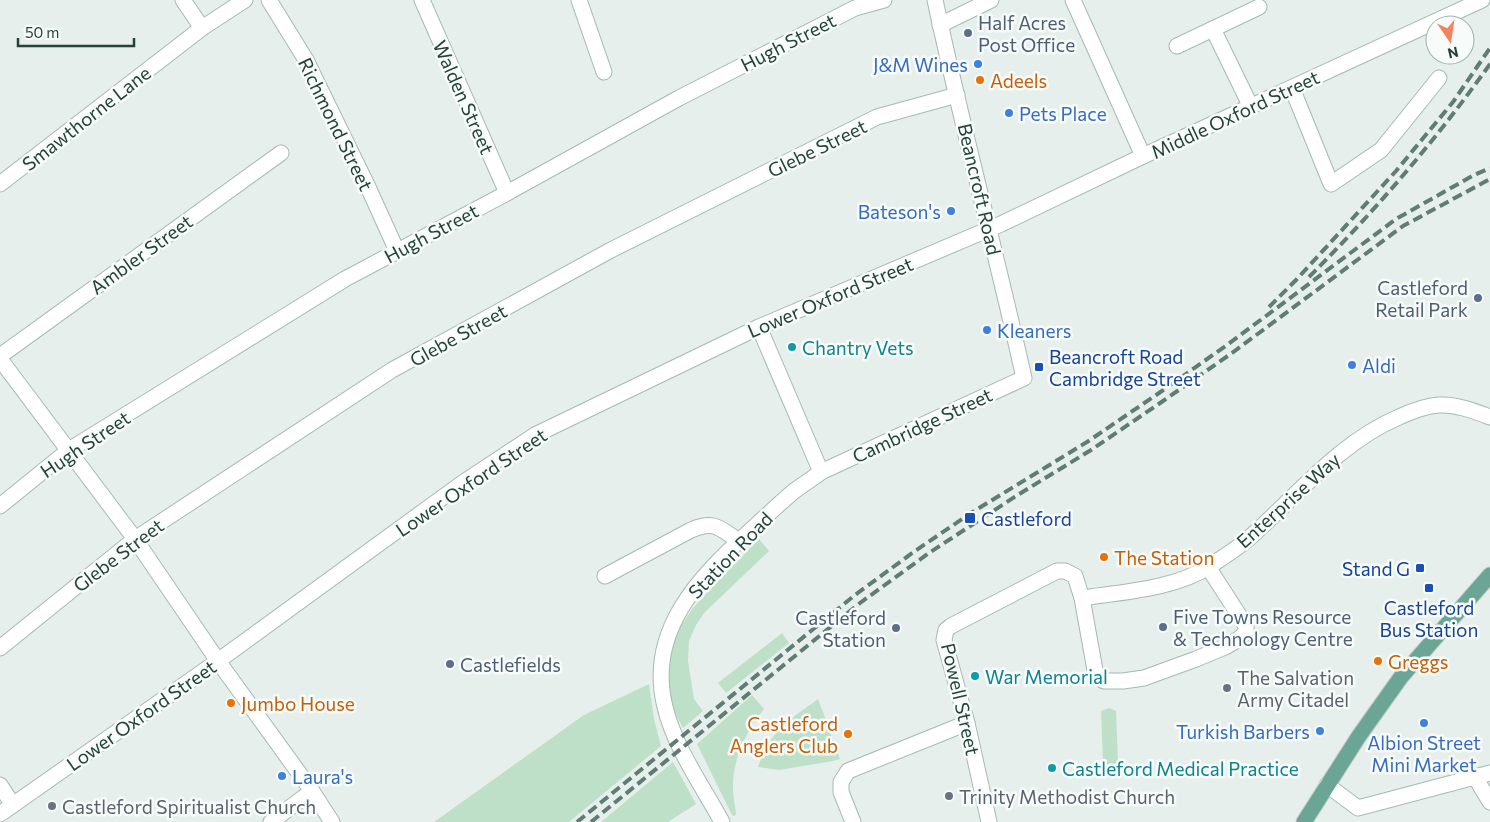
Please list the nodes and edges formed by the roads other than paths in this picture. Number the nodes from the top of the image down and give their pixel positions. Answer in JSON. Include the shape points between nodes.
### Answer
{"nodes":[{"id":1,"x":183,"y":0,"type":"edge"},
{"id":2,"x":245,"y":0,"type":"edge"},
{"id":3,"x":269,"y":0,"type":"edge"},
{"id":4,"x":422,"y":0,"type":"edge"},
{"id":5,"x":579,"y":0,"type":"edge"},
{"id":6,"x":884,"y":0,"type":"edge"},
{"id":7,"x":935,"y":0,"type":"edge"},
{"id":8,"x":990,"y":0,"type":"edge"},
{"id":9,"x":1072,"y":0,"type":"edge"},
{"id":10,"x":1482,"y":0,"type":"edge"},
{"id":11,"x":1259,"y":7,"type":"dead end"},
{"id":12,"x":940,"y":25,"type":"junction"},
{"id":13,"x":202,"y":28,"type":"junction"},
{"id":14,"x":1213,"y":29,"type":"junction"},
{"id":15,"x":1177,"y":46,"type":"dead end"},
{"id":16,"x":604,"y":72,"type":"dead end"},
{"id":17,"x":1439,"y":78,"type":"dead end"},
{"id":18,"x":1292,"y":88,"type":"junction"},
{"id":19,"x":957,"y":95,"type":"junction"},
{"id":20,"x":1251,"y":107,"type":"junction"},
{"id":21,"x":281,"y":153,"type":"dead end"},
{"id":22,"x":1143,"y":156,"type":"junction"},
{"id":23,"x":0,"y":184,"type":"edge"},
{"id":24,"x":507,"y":194,"type":"junction"},
{"id":25,"x":988,"y":229,"type":"junction"},
{"id":26,"x":396,"y":251,"type":"junction"},
{"id":27,"x":760,"y":327,"type":"junction"},
{"id":28,"x":0,"y":358,"type":"edge"},
{"id":29,"x":1024,"y":378,"type":"joint"},
{"id":30,"x":1490,"y":417,"type":"edge"},
{"id":31,"x":69,"y":450,"type":"junction"},
{"id":32,"x":821,"y":472,"type":"junction"},
{"id":33,"x":0,"y":506,"type":"edge"},
{"id":34,"x":135,"y":539,"type":"junction"},
{"id":35,"x":740,"y":541,"type":"junction"},
{"id":36,"x":1208,"y":567,"type":"junction"},
{"id":37,"x":1490,"y":575,"type":"edge"},
{"id":38,"x":605,"y":576,"type":"dead end"},
{"id":39,"x":1082,"y":598,"type":"junction"},
{"id":40,"x":0,"y":648,"type":"edge"},
{"id":41,"x":218,"y":661,"type":"junction"},
{"id":42,"x":967,"y":723,"type":"junction"},
{"id":43,"x":1490,"y":773,"type":"edge"},
{"id":44,"x":1475,"y":777,"type":"junction"},
{"id":45,"x":0,"y":785,"type":"edge"},
{"id":46,"x":1326,"y":786,"type":"junction"},
{"id":47,"x":312,"y":791,"type":"junction"},
{"id":48,"x":1490,"y":802,"type":"edge"},
{"id":49,"x":14,"y":806,"type":"junction"},
{"id":50,"x":1358,"y":808,"type":"junction"},
{"id":51,"x":0,"y":814,"type":"edge"},
{"id":52,"x":271,"y":822,"type":"edge"},
{"id":53,"x":332,"y":822,"type":"edge"},
{"id":54,"x":722,"y":822,"type":"edge"},
{"id":55,"x":853,"y":822,"type":"edge"},
{"id":56,"x":989,"y":822,"type":"edge"},
{"id":57,"x":1304,"y":822,"type":"edge"},
{"id":58,"x":1365,"y":822,"type":"edge"}],
"edges":[{"from":1,"to":13,"type":"street"},
{"from":2,"to":13,"type":"street","name":"Smawthorne Lane"},
{"from":3,"to":26,"type":"street","name":"Richmond Street","via":[[306,60]]},
{"from":4,"to":24,"type":"street","name":"Walden Street"},
{"from":5,"to":16,"type":"street"},
{"from":6,"to":24,"type":"street","name":"Hugh Street","via":[[855,8],[679,98]]},
{"from":7,"to":12,"type":"street","name":"Beancroft Road"},
{"from":8,"to":12,"type":"street"},
{"from":9,"to":22,"type":"street"},
{"from":10,"to":18,"type":"street","name":"Middle Oxford Street"},
{"from":11,"to":14,"type":"street"},
{"from":12,"to":19,"type":"street","name":"Beancroft Road"},
{"from":13,"to":23,"type":"street","name":"Smawthorne Lane"},
{"from":14,"to":15,"type":"street"},
{"from":14,"to":20,"type":"street"},
{"from":17,"to":18,"type":"street","via":[[1381,150],[1331,184]]},
{"from":18,"to":20,"type":"street","name":"Middle Oxford Street"},
{"from":19,"to":25,"type":"street","name":"Beancroft Road"},
{"from":19,"to":34,"type":"street","name":"Glebe Street","via":[[877,117],[611,250],[392,370]]},
{"from":20,"to":22,"type":"street","name":"Middle Oxford Street"},
{"from":21,"to":28,"type":"street","name":"Ambler Street"},
{"from":22,"to":25,"type":"street","name":"Middle Oxford Street"},
{"from":24,"to":26,"type":"street","name":"Hugh Street"},
{"from":25,"to":27,"type":"street","name":"Lower Oxford Street"},
{"from":25,"to":29,"type":"street","name":"Beancroft Road"},
{"from":26,"to":31,"type":"street","name":"Hugh Street","via":[[345,279]]},
{"from":27,"to":32,"type":"street"},
{"from":27,"to":41,"type":"street","name":"Lower Oxford Street","via":[[535,435],[461,484]]},
{"from":28,"to":31,"type":"street"},
{"from":29,"to":32,"type":"street","name":"Cambridge Street"},
{"from":30,"to":36,"type":"street","name":"Enterprise Way","via":[[1440,405],[1412,411],[1379,425],[1349,446],[1296,492],[1245,542]]},
{"from":31,"to":33,"type":"street","name":"Hugh Street"},
{"from":31,"to":34,"type":"street"},
{"from":32,"to":35,"type":"street","name":"Station Road","via":[[794,491]]},
{"from":34,"to":40,"type":"street","name":"Glebe Street"},
{"from":34,"to":41,"type":"street"},
{"from":35,"to":38,"type":"street","via":[[717,526],[704,524]]},
{"from":35,"to":54,"type":"street","name":"Station Road","via":[[708,572],[679,610],[665,645],[660,677],[672,729]]},
{"from":36,"to":39,"type":"street","name":"Enterprise Way","via":[[1183,579],[1153,587]]},
{"from":36,"to":39,"type":"street","via":[[1246,626],[1246,632],[1239,639],[1196,659],[1144,678],[1104,681],[1097,676]]},
{"from":37,"to":46,"type":"main road","via":[[1401,678]]},
{"from":39,"to":42,"type":"street","name":"Powell Street","via":[[1075,576],[1057,571],[946,630],[944,640]]},
{"from":41,"to":47,"type":"street"},
{"from":41,"to":49,"type":"street","name":"Lower Oxford Street"},
{"from":42,"to":55,"type":"street","via":[[848,771],[841,782],[841,792]]},
{"from":42,"to":56,"type":"street","name":"Powell Street"},
{"from":43,"to":44,"type":"street"},
{"from":44,"to":48,"type":"street"},
{"from":44,"to":50,"type":"street"},
{"from":45,"to":49,"type":"street"},
{"from":46,"to":50,"type":"street"},
{"from":46,"to":57,"type":"main road"},
{"from":47,"to":52,"type":"street"},
{"from":47,"to":53,"type":"street"},
{"from":49,"to":51,"type":"street","name":"Lower Oxford Street"},
{"from":50,"to":58,"type":"street"}]}
